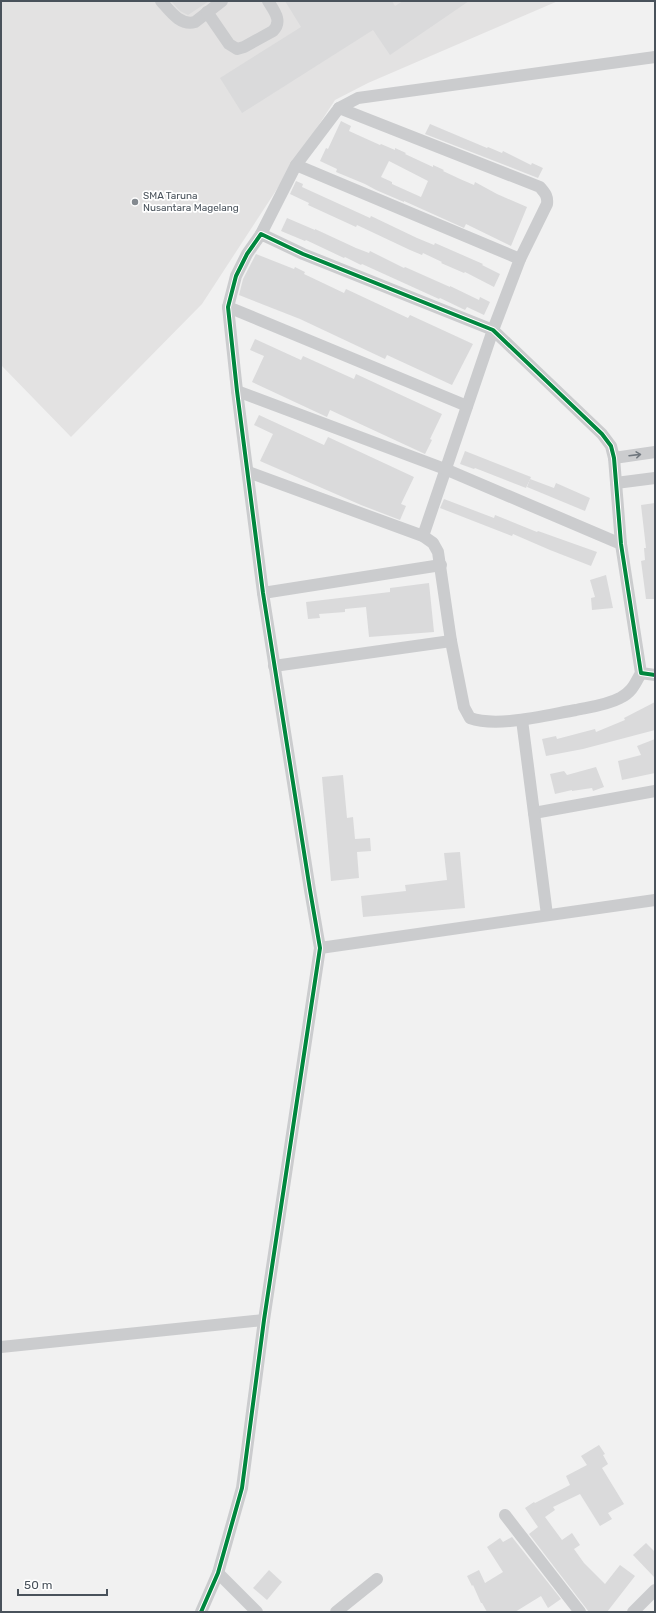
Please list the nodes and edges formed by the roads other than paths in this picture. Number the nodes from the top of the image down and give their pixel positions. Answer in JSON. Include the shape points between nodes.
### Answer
{"nodes":[{"id":1,"x":161,"y":1,"type":"edge"},
{"id":2,"x":222,"y":1,"type":"edge"},
{"id":3,"x":268,"y":1,"type":"edge"},
{"id":4,"x":207,"y":12,"type":"junction"},
{"id":5,"x":655,"y":57,"type":"edge"},
{"id":6,"x":339,"y":108,"type":"junction"},
{"id":7,"x":296,"y":165,"type":"junction"},
{"id":8,"x":261,"y":234,"type":"junction"},
{"id":9,"x":520,"y":259,"type":"junction"},
{"id":10,"x":228,"y":307,"type":"junction"},
{"id":11,"x":493,"y":330,"type":"junction"},
{"id":12,"x":237,"y":391,"type":"junction"},
{"id":13,"x":467,"y":406,"type":"junction"},
{"id":14,"x":655,"y":452,"type":"edge"},
{"id":15,"x":614,"y":458,"type":"junction"},
{"id":16,"x":445,"y":469,"type":"junction"},
{"id":17,"x":248,"y":472,"type":"junction"},
{"id":18,"x":655,"y":478,"type":"edge"},
{"id":19,"x":616,"y":484,"type":"junction"},
{"id":20,"x":423,"y":536,"type":"junction"},
{"id":21,"x":621,"y":544,"type":"junction"},
{"id":22,"x":441,"y":565,"type":"junction"},
{"id":23,"x":263,"y":593,"type":"junction"},
{"id":24,"x":451,"y":641,"type":"junction"},
{"id":25,"x":274,"y":666,"type":"junction"},
{"id":26,"x":641,"y":673,"type":"junction"},
{"id":27,"x":655,"y":675,"type":"edge"},
{"id":28,"x":522,"y":720,"type":"junction"},
{"id":29,"x":655,"y":791,"type":"edge"},
{"id":30,"x":534,"y":813,"type":"junction"},
{"id":31,"x":655,"y":900,"type":"edge"},
{"id":32,"x":547,"y":915,"type":"junction"},
{"id":33,"x":320,"y":948,"type":"junction"},
{"id":34,"x":264,"y":1320,"type":"junction"},
{"id":35,"x":1,"y":1347,"type":"edge"},
{"id":36,"x":506,"y":1516,"type":"dead end"},
{"id":37,"x":218,"y":1573,"type":"junction"},
{"id":38,"x":377,"y":1579,"type":"dead end"},
{"id":39,"x":655,"y":1590,"type":"edge"},
{"id":40,"x":201,"y":1612,"type":"edge"},
{"id":41,"x":257,"y":1612,"type":"edge"},
{"id":42,"x":336,"y":1612,"type":"edge"},
{"id":43,"x":580,"y":1612,"type":"edge"},
{"id":44,"x":633,"y":1612,"type":"edge"}],
"edges":[{"from":1,"to":4,"type":"street","via":[[178,19],[189,24]]},
{"from":2,"to":4,"type":"street"},
{"from":3,"to":4,"type":"street","via":[[277,15],[277,27],[237,49],[229,44]]},
{"from":5,"to":6,"type":"street","via":[[358,98]]},
{"from":6,"to":7,"type":"street"},
{"from":6,"to":9,"type":"street","via":[[540,187],[547,194],[547,204]]},
{"from":7,"to":8,"type":"street"},
{"from":7,"to":9,"type":"street"},
{"from":8,"to":10,"type":"street","via":[[236,276]]},
{"from":8,"to":11,"type":"street","via":[[303,254]]},
{"from":9,"to":11,"type":"street"},
{"from":10,"to":12,"type":"street"},
{"from":10,"to":13,"type":"street"},
{"from":11,"to":13,"type":"street"},
{"from":11,"to":15,"type":"street","via":[[602,434],[611,446]]},
{"from":12,"to":16,"type":"street"},
{"from":12,"to":17,"type":"street"},
{"from":13,"to":16,"type":"street"},
{"from":15,"to":14,"type":"street","one_way":true},
{"from":15,"to":19,"type":"street"},
{"from":16,"to":20,"type":"street"},
{"from":16,"to":21,"type":"street"},
{"from":17,"to":20,"type":"street"},
{"from":17,"to":23,"type":"street"},
{"from":18,"to":19,"type":"street"},
{"from":19,"to":21,"type":"street"},
{"from":20,"to":22,"type":"street","via":[[433,543]]},
{"from":21,"to":26,"type":"street"},
{"from":22,"to":23,"type":"street"},
{"from":22,"to":24,"type":"street"},
{"from":23,"to":25,"type":"street"},
{"from":24,"to":25,"type":"street"},
{"from":24,"to":28,"type":"street","via":[[464,707],[470,718],[479,721]]},
{"from":25,"to":33,"type":"street"},
{"from":26,"to":27,"type":"street"},
{"from":26,"to":28,"type":"street","via":[[632,690],[620,699]]},
{"from":28,"to":30,"type":"street"},
{"from":29,"to":30,"type":"street"},
{"from":30,"to":32,"type":"street"},
{"from":31,"to":32,"type":"street"},
{"from":32,"to":33,"type":"street"},
{"from":33,"to":34,"type":"street"},
{"from":34,"to":35,"type":"street"},
{"from":34,"to":37,"type":"street","via":[[242,1488]]},
{"from":36,"to":43,"type":"street"},
{"from":37,"to":40,"type":"street"},
{"from":37,"to":41,"type":"street"},
{"from":38,"to":42,"type":"street"},
{"from":39,"to":44,"type":"street"}]}
